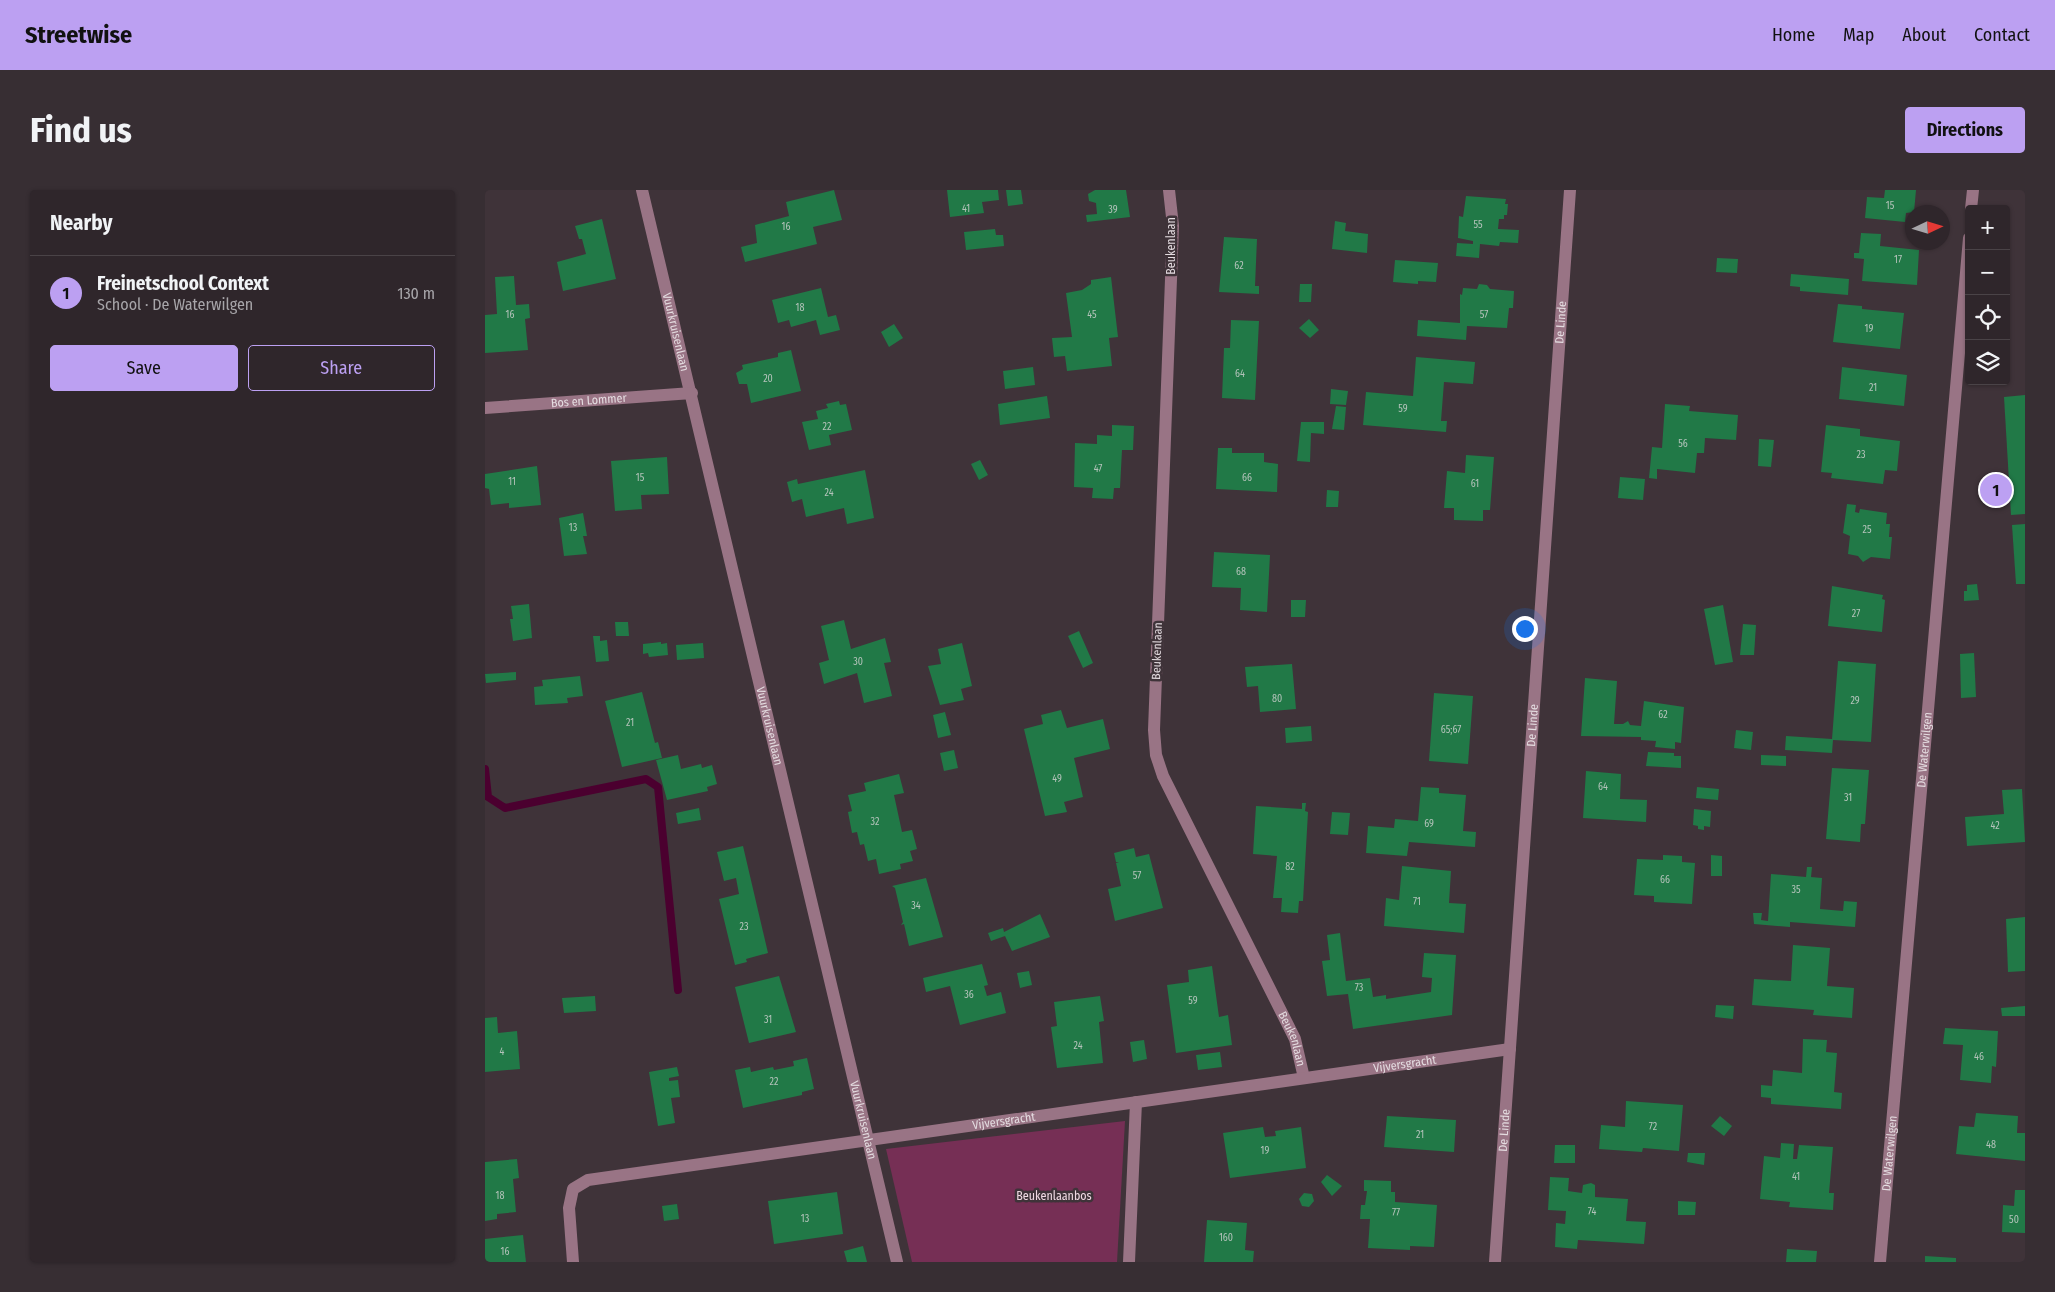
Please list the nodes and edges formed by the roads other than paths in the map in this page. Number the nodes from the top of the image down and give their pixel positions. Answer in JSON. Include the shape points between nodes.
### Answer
{"nodes":[{"id":1,"x":642,"y":190,"type":"edge"},
{"id":2,"x":1169,"y":190,"type":"edge"},
{"id":3,"x":1570,"y":190,"type":"edge"},
{"id":4,"x":1973,"y":190,"type":"edge"},
{"id":5,"x":1971,"y":205,"type":"edge"},
{"id":6,"x":1968,"y":250,"type":"edge"},
{"id":7,"x":692,"y":393,"type":"junction"},
{"id":8,"x":485,"y":408,"type":"edge"},
{"id":9,"x":1510,"y":1049,"type":"junction"},
{"id":10,"x":1304,"y":1078,"type":"junction"},
{"id":11,"x":1136,"y":1102,"type":"junction"},
{"id":12,"x":869,"y":1140,"type":"junction"},
{"id":13,"x":573,"y":1262,"type":"edge"},
{"id":14,"x":897,"y":1262,"type":"edge"},
{"id":15,"x":1129,"y":1262,"type":"edge"},
{"id":16,"x":1495,"y":1262,"type":"edge"},
{"id":17,"x":1881,"y":1262,"type":"edge"}],
"edges":[{"from":1,"to":7,"type":"street","name":"Vuurkruisenlaan"},
{"from":2,"to":10,"type":"street","name":"Beukenlaan","via":[[1173,226],[1154,730],[1157,755],[1174,800],[1295,1039]]},
{"from":3,"to":9,"type":"street","name":"De Linde"},
{"from":4,"to":5,"type":"street"},
{"from":6,"to":17,"type":"street","name":"De Waterwilgen"},
{"from":7,"to":8,"type":"street","name":"Bos en Lommer"},
{"from":7,"to":12,"type":"street","name":"Vuurkruisenlaan"},
{"from":9,"to":10,"type":"street","name":"Vijversgracht"},
{"from":9,"to":16,"type":"street","name":"De Linde"},
{"from":10,"to":11,"type":"street","name":"Vijversgracht"},
{"from":11,"to":12,"type":"street","name":"Vijversgracht"},
{"from":11,"to":15,"type":"street"},
{"from":12,"to":13,"type":"street","name":"Vijversgracht","via":[[588,1180],[573,1188],[569,1208]]},
{"from":12,"to":14,"type":"street","name":"Vuurkruisenlaan"}]}
